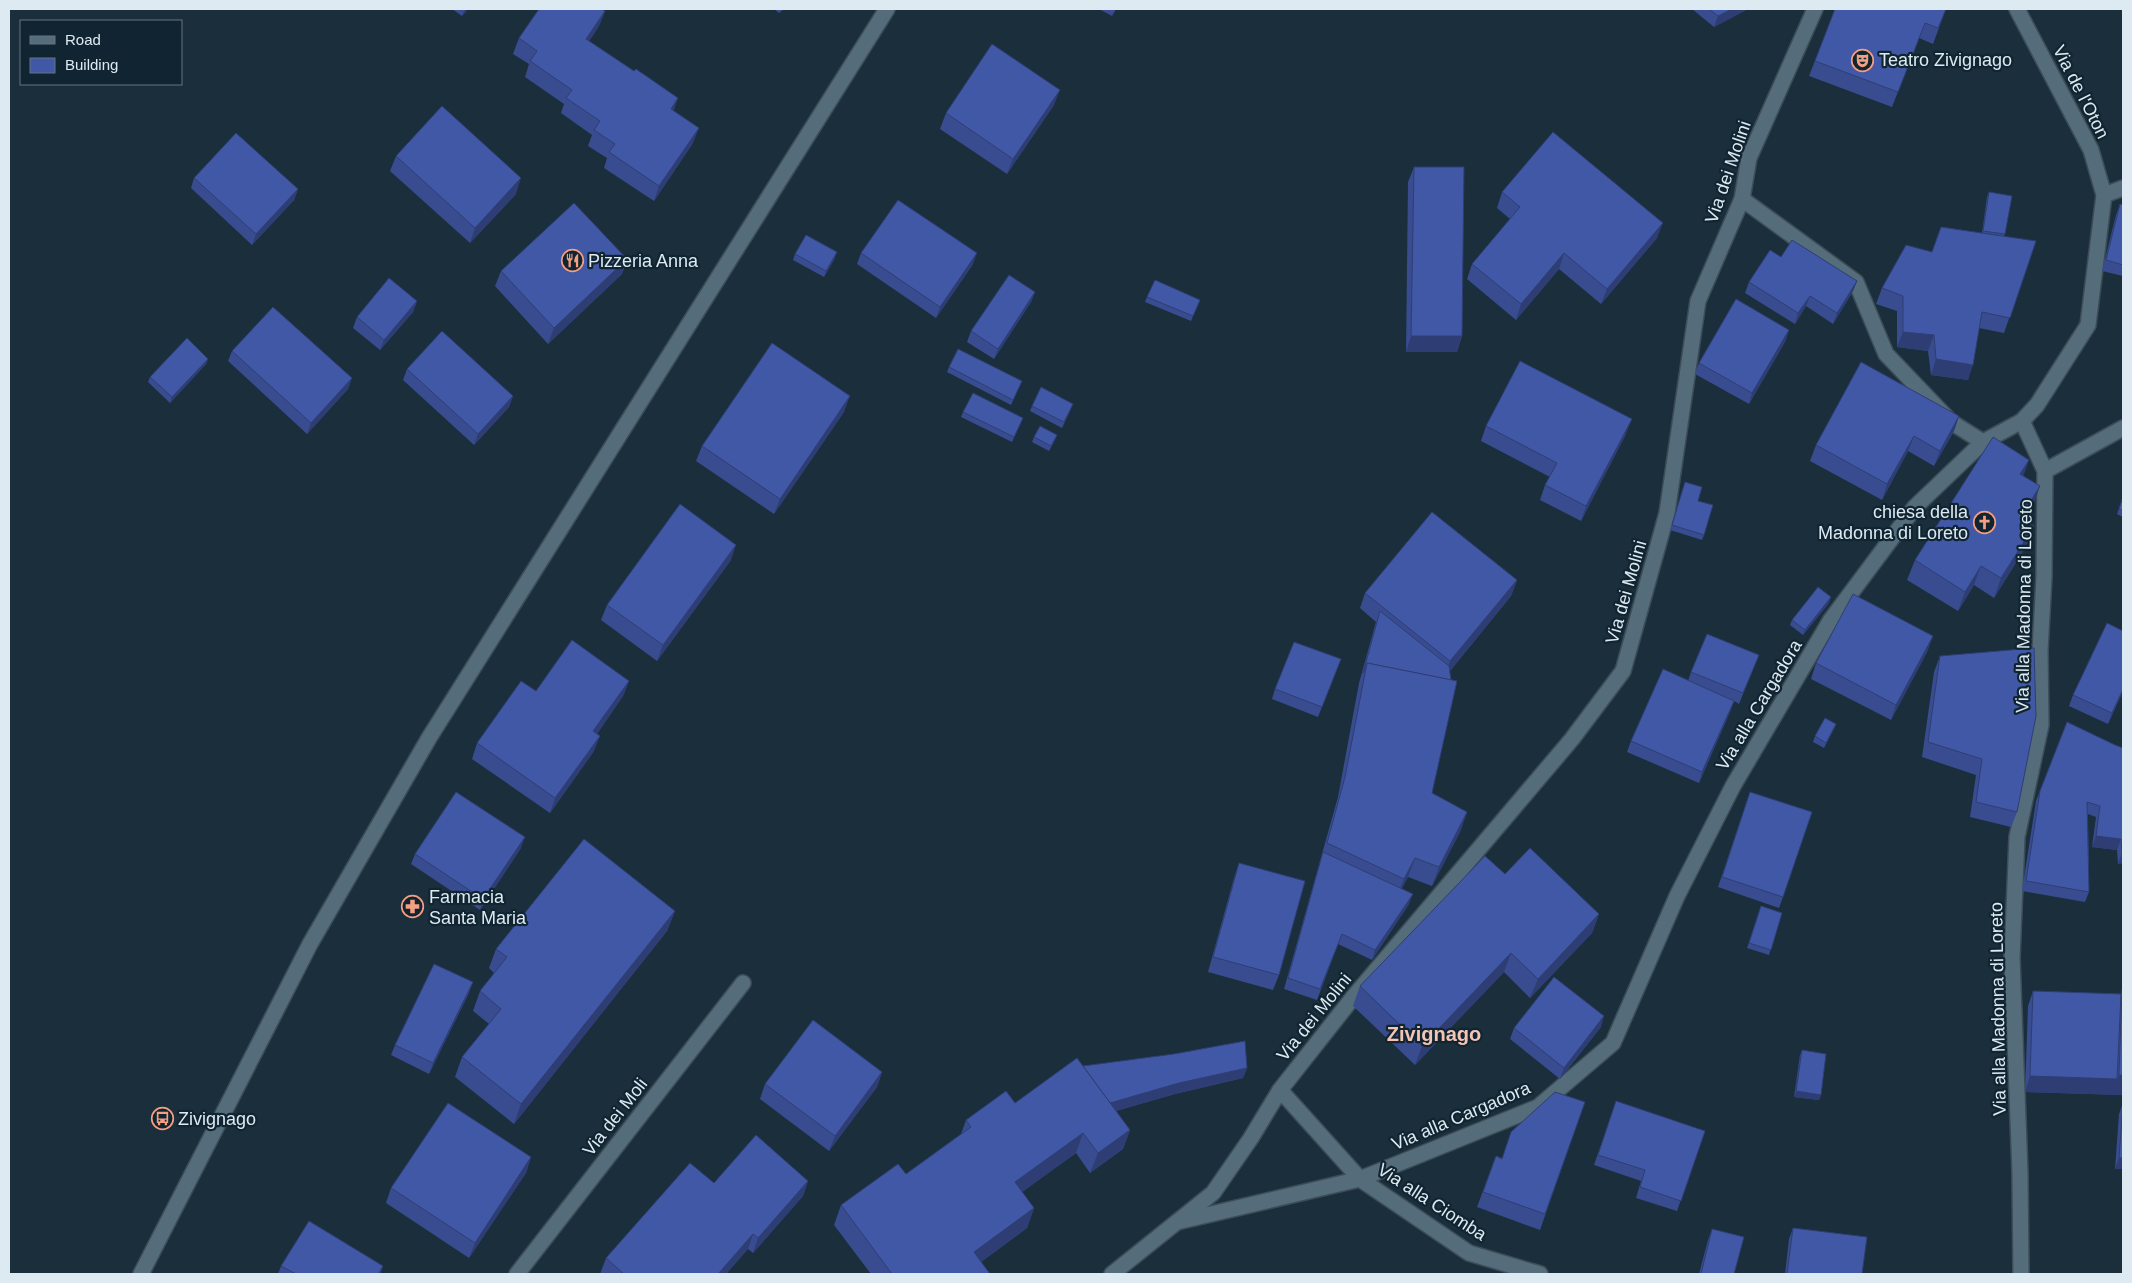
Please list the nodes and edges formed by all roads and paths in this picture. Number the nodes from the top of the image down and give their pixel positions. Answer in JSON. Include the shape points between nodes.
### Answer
{"nodes":[{"id":1,"x":887,"y":9,"type":"edge"},
{"id":2,"x":1815,"y":9,"type":"edge"},
{"id":3,"x":2017,"y":9,"type":"edge"},
{"id":4,"x":2123,"y":188,"type":"edge"},
{"id":5,"x":2104,"y":195,"type":"junction"},
{"id":6,"x":1742,"y":199,"type":"junction"},
{"id":7,"x":2022,"y":421,"type":"junction"},
{"id":8,"x":2123,"y":428,"type":"edge"},
{"id":9,"x":1984,"y":442,"type":"junction"},
{"id":10,"x":2045,"y":471,"type":"junction"},
{"id":11,"x":743,"y":983,"type":"dead end"},
{"id":12,"x":1280,"y":1090,"type":"junction"},
{"id":13,"x":1360,"y":1179,"type":"junction"},
{"id":14,"x":1177,"y":1222,"type":"junction"},
{"id":15,"x":141,"y":1274,"type":"edge"},
{"id":16,"x":517,"y":1274,"type":"edge"},
{"id":17,"x":1112,"y":1274,"type":"edge"},
{"id":18,"x":1540,"y":1274,"type":"edge"},
{"id":19,"x":2021,"y":1274,"type":"edge"}],
"edges":[{"from":1,"to":15,"type":"street","via":[[429,738],[310,944]]},
{"from":2,"to":6,"type":"street","name":"Via dei Molini","via":[[1749,158]]},
{"from":3,"to":5,"type":"street","name":"Via de l'Oton","via":[[2090,150]]},
{"from":4,"to":5,"type":"street"},
{"from":5,"to":7,"type":"street","name":"Via alla Cargadora","via":[[2088,325],[2037,405]]},
{"from":6,"to":9,"type":"street","via":[[1856,282],[1886,354],[1951,422]]},
{"from":6,"to":12,"type":"street","name":"Via dei Molini","via":[[1698,301],[1667,513],[1623,672],[1572,739]]},
{"from":7,"to":9,"type":"street","name":"Via alla Cargadora"},
{"from":7,"to":10,"type":"street","name":"Via alla Madonna di Loreto"},
{"from":8,"to":10,"type":"street"},
{"from":9,"to":13,"type":"street","name":"Via alla Cargadora","via":[[1916,507],[1830,621],[1724,803],[1677,896],[1613,1043],[1538,1107]]},
{"from":10,"to":19,"type":"street","name":"Via alla Madonna di Loreto","via":[[2040,650],[2042,725],[2017,837],[2012,958]]},
{"from":11,"to":16,"type":"street","name":"Via dei Moli"},
{"from":12,"to":13,"type":"street","name":"Via alla Ciomba"},
{"from":12,"to":14,"type":"street","name":"Via dei Molini","via":[[1213,1192]]},
{"from":13,"to":14,"type":"street","name":"Via alla Cargadora"},
{"from":13,"to":18,"type":"street","name":"Via alla Ciomba","via":[[1469,1253]]},
{"from":14,"to":17,"type":"street","name":"Via dei Molini"}]}
